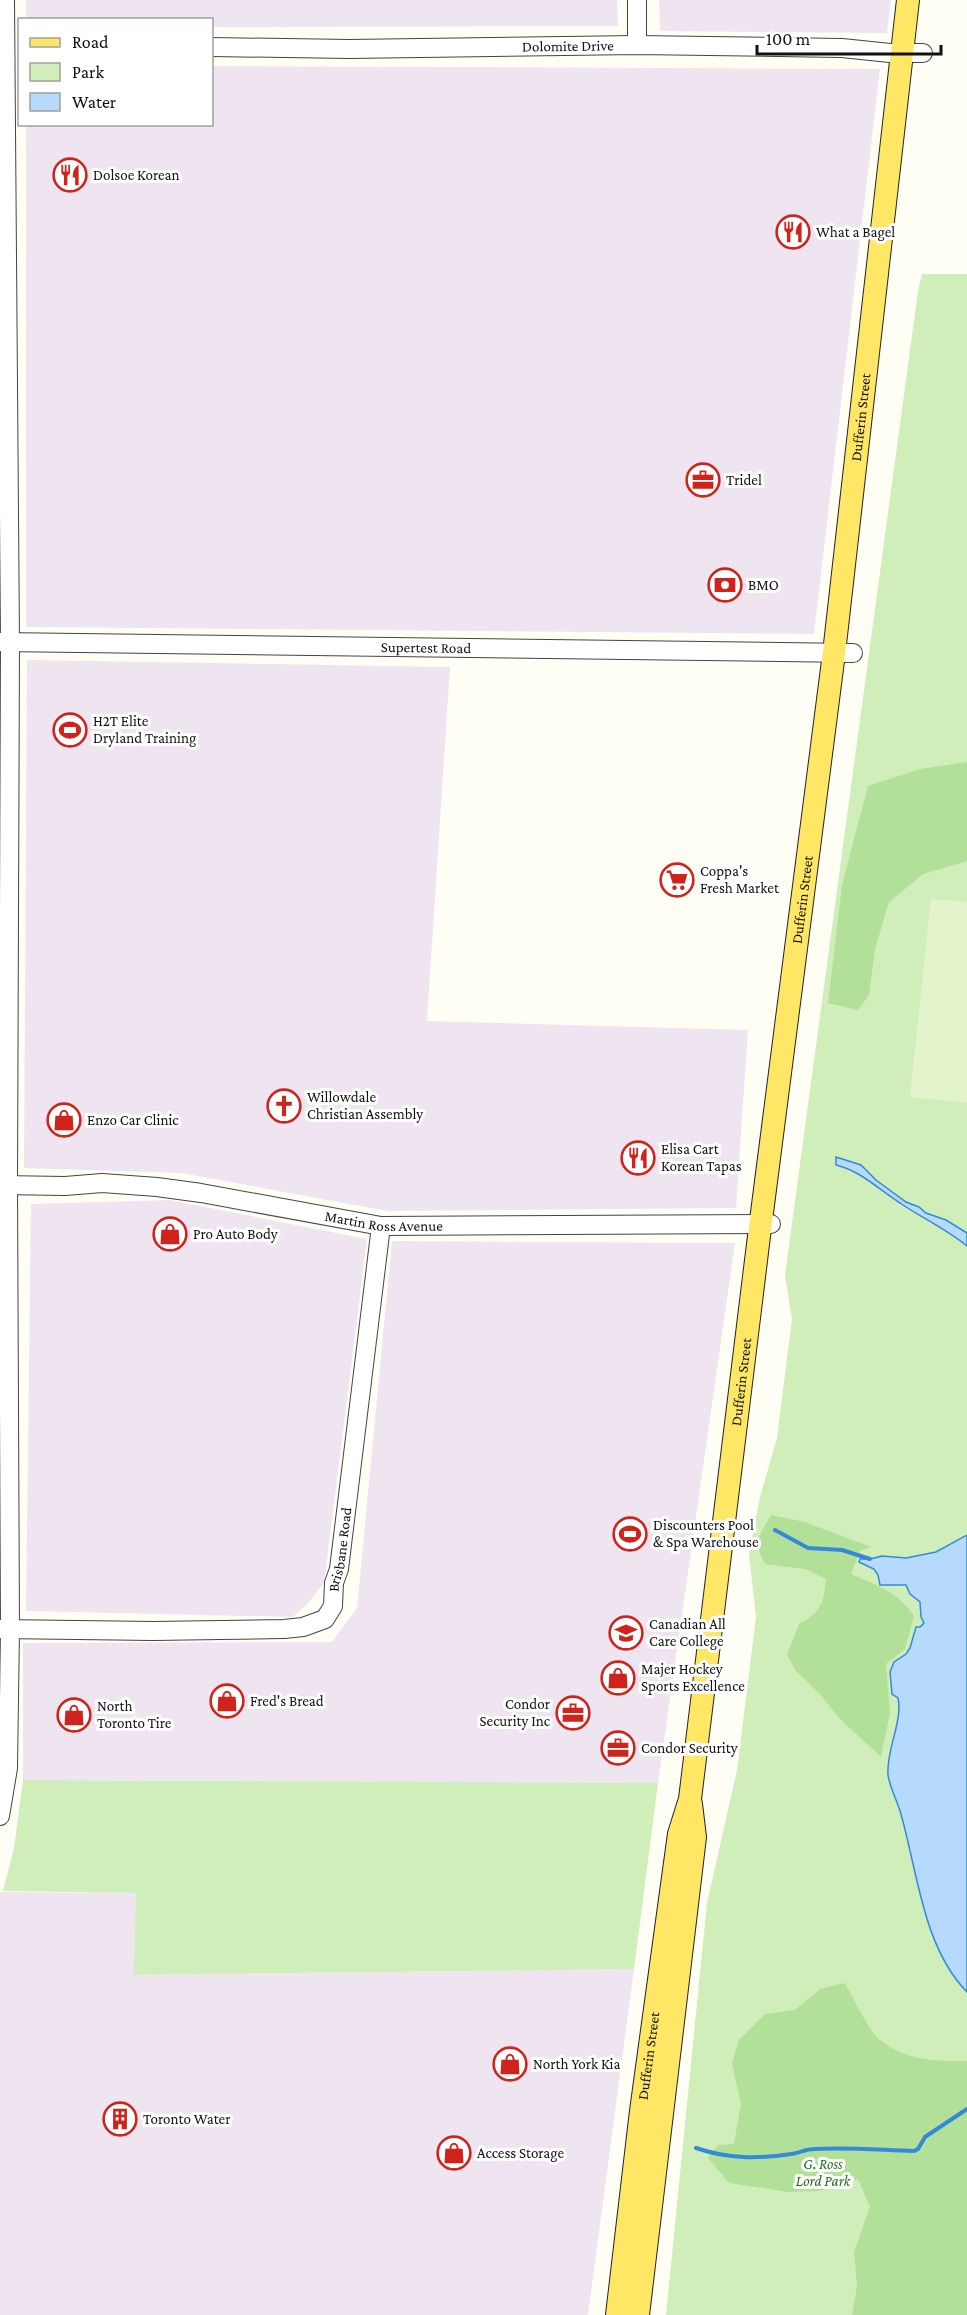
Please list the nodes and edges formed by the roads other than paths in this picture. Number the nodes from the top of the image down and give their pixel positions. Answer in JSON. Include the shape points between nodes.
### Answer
{"nodes":[{"id":1,"x":5,"y":0,"type":"edge"},
{"id":2,"x":637,"y":0,"type":"edge"},
{"id":3,"x":908,"y":0,"type":"edge"},
{"id":4,"x":637,"y":45,"type":"junction"},
{"id":5,"x":12,"y":46,"type":"edge"},
{"id":6,"x":213,"y":47,"type":"edge"},
{"id":7,"x":913,"y":53,"type":"junction"},
{"id":8,"x":5,"y":642,"type":"edge"},
{"id":9,"x":844,"y":653,"type":"junction"},
{"id":10,"x":4,"y":1185,"type":"edge"},
{"id":11,"x":766,"y":1224,"type":"junction"},
{"id":12,"x":381,"y":1226,"type":"junction"},
{"id":13,"x":5,"y":1629,"type":"edge"},
{"id":14,"x":690,"y":1799,"type":"junction"},
{"id":15,"x":0,"y":1816,"type":"edge"},
{"id":16,"x":616,"y":2315,"type":"edge"},
{"id":17,"x":638,"y":2315,"type":"edge"}],
"edges":[{"from":1,"to":5,"type":"street"},
{"from":2,"to":4,"type":"street"},
{"from":3,"to":7,"type":"main road","name":"Dufferin Street"},
{"from":4,"to":6,"type":"street","name":"Dolomite Drive"},
{"from":4,"to":7,"type":"street","name":"Dolomite Drive"},
{"from":5,"to":8,"type":"street"},
{"from":7,"to":9,"type":"main road","name":"Dufferin Street"},
{"from":8,"to":9,"type":"street","name":"Supertest Road"},
{"from":8,"to":10,"type":"street"},
{"from":9,"to":11,"type":"main road","name":"Dufferin Street"},
{"from":10,"to":12,"type":"street","name":"Martin Ross Avenue","via":[[102,1183],[157,1187]]},
{"from":10,"to":13,"type":"street"},
{"from":11,"to":12,"type":"street","name":"Martin Ross Avenue"},
{"from":11,"to":14,"type":"main road","name":"Dufferin Street"},
{"from":12,"to":13,"type":"street","name":"Brisbane Road","via":[[339,1569],[333,1606],[325,1619],[284,1629]]},
{"from":13,"to":15,"type":"street","via":[[8,1768]]},
{"from":14,"to":16,"type":"main road","name":"Dufferin Street","via":[[679,1834]]},
{"from":14,"to":17,"type":"main road","name":"Dufferin Street","via":[[695,1837]]}]}
